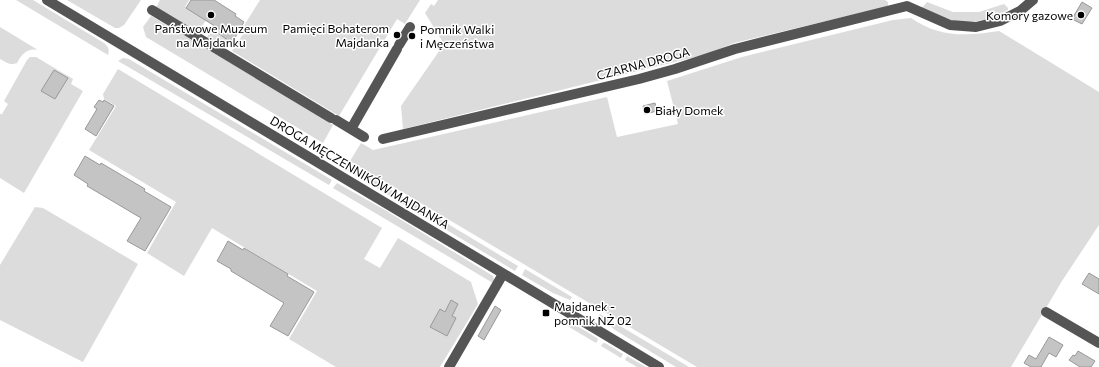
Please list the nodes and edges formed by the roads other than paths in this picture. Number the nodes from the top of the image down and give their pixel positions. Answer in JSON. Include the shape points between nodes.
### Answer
{"nodes":[{"id":1,"x":47,"y":0,"type":"edge"},
{"id":2,"x":1033,"y":0,"type":"edge"},
{"id":3,"x":152,"y":10,"type":"dead end"},
{"id":4,"x":410,"y":27,"type":"dead end"},
{"id":5,"x":351,"y":129,"type":"junction"},
{"id":6,"x":503,"y":274,"type":"junction"},
{"id":7,"x":1046,"y":312,"type":"dead end"},
{"id":8,"x":1099,"y":343,"type":"edge"},
{"id":9,"x":448,"y":367,"type":"edge"},
{"id":10,"x":659,"y":367,"type":"edge"}],
"edges":[{"from":1,"to":6,"type":"street","name":"DROGA MĘCZENNIKÓW MAJDANKA"},
{"from":2,"to":5,"type":"street","name":"CZARNA DROGA","via":[[1020,11],[1000,21],[976,27],[950,25],[907,6],[735,49],[639,79],[374,139]]},
{"from":3,"to":5,"type":"street"},
{"from":4,"to":5,"type":"street"},
{"from":6,"to":9,"type":"street"},
{"from":6,"to":10,"type":"street","name":"DROGA MĘCZENNIKÓW MAJDANKA"},
{"from":7,"to":8,"type":"street"}]}
